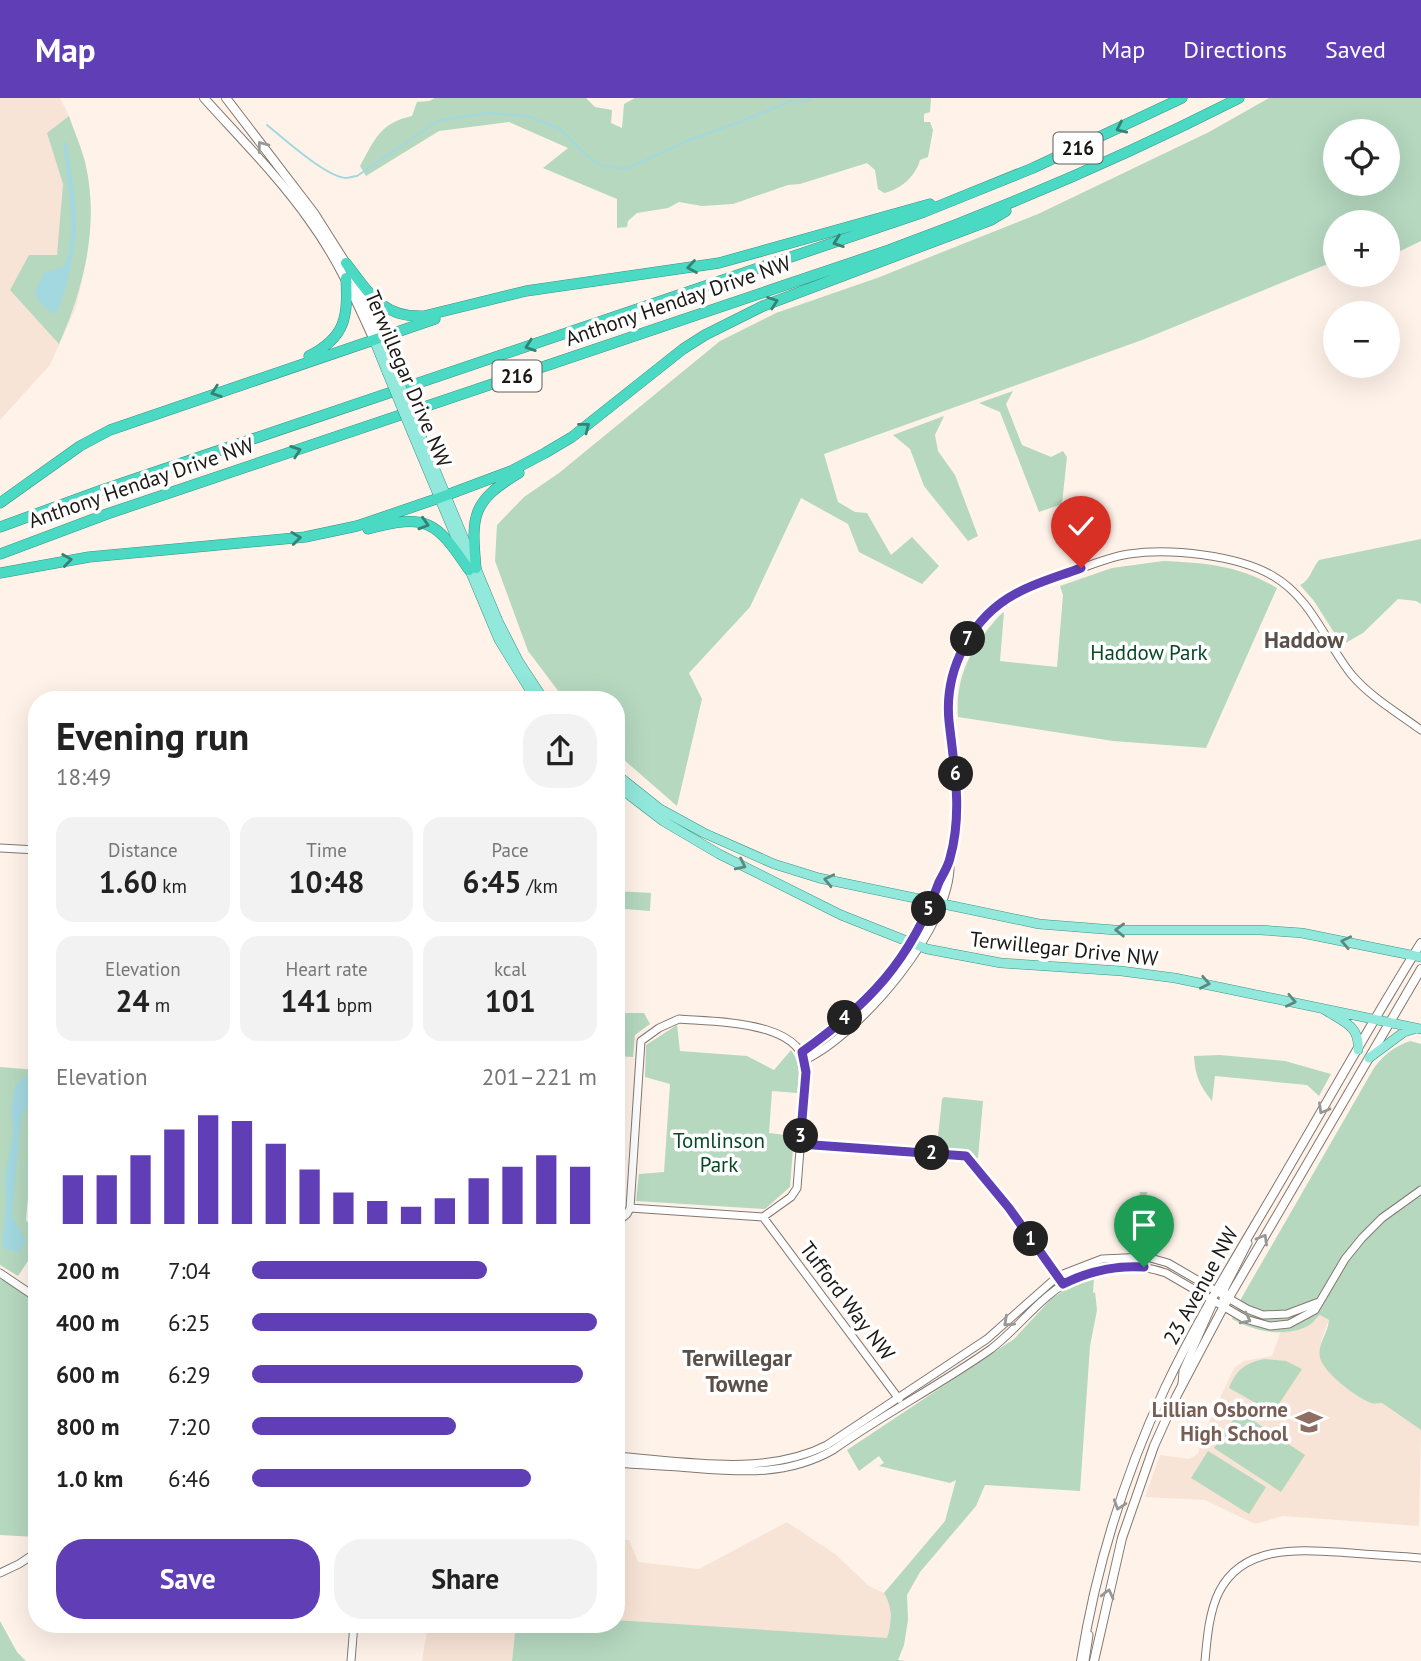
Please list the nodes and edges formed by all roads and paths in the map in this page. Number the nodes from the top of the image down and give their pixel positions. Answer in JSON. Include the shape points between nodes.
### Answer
{"nodes":[{"id":1,"x":204,"y":98,"type":"edge"},
{"id":2,"x":226,"y":98,"type":"edge"},
{"id":3,"x":1182,"y":98,"type":"edge"},
{"id":4,"x":1239,"y":98,"type":"edge"},
{"id":5,"x":971,"y":193,"type":"junction"},
{"id":6,"x":1034,"y":195,"type":"junction"},
{"id":7,"x":346,"y":263,"type":"junction"},
{"id":8,"x":346,"y":278,"type":"junction"},
{"id":9,"x":494,"y":299,"type":"junction"},
{"id":10,"x":377,"y":338,"type":"junction"},
{"id":11,"x":280,"y":370,"type":"junction"},
{"id":12,"x":527,"y":463,"type":"junction"},
{"id":13,"x":442,"y":497,"type":"junction"},
{"id":14,"x":0,"y":503,"type":"edge"},
{"id":15,"x":0,"y":527,"type":"edge"},
{"id":16,"x":333,"y":532,"type":"junction"},
{"id":17,"x":0,"y":554,"type":"edge"},
{"id":18,"x":473,"y":569,"type":"junction"},
{"id":19,"x":0,"y":573,"type":"edge"},
{"id":20,"x":530,"y":691,"type":"edge"},
{"id":21,"x":538,"y":691,"type":"edge"},
{"id":22,"x":1421,"y":730,"type":"edge"},
{"id":23,"x":625,"y":781,"type":"edge"},
{"id":24,"x":625,"y":792,"type":"edge"},
{"id":25,"x":0,"y":848,"type":"edge"},
{"id":26,"x":28,"y":850,"type":"edge"},
{"id":27,"x":936,"y":904,"type":"junction"},
{"id":28,"x":1421,"y":943,"type":"edge"},
{"id":29,"x":915,"y":945,"type":"junction"},
{"id":30,"x":1417,"y":956,"type":"edge"},
{"id":31,"x":1421,"y":969,"type":"edge"},
{"id":32,"x":1321,"y":1007,"type":"junction"},
{"id":33,"x":1376,"y":1019,"type":"junction"},
{"id":34,"x":1390,"y":1023,"type":"junction"},
{"id":35,"x":1421,"y":1029,"type":"edge"},
{"id":36,"x":1358,"y":1050,"type":"junction"},
{"id":37,"x":804,"y":1056,"type":"junction"},
{"id":38,"x":1369,"y":1058,"type":"junction"},
{"id":39,"x":800,"y":1144,"type":"junction"},
{"id":40,"x":1421,"y":1190,"type":"edge"},
{"id":41,"x":630,"y":1208,"type":"junction"},
{"id":42,"x":625,"y":1216,"type":"edge"},
{"id":43,"x":763,"y":1217,"type":"junction"},
{"id":44,"x":0,"y":1273,"type":"edge"},
{"id":45,"x":1058,"y":1276,"type":"junction"},
{"id":46,"x":1063,"y":1284,"type":"junction"},
{"id":47,"x":28,"y":1292,"type":"edge"},
{"id":48,"x":1219,"y":1296,"type":"junction"},
{"id":49,"x":1319,"y":1302,"type":"junction"},
{"id":50,"x":1224,"y":1306,"type":"junction"},
{"id":51,"x":1182,"y":1384,"type":"junction"},
{"id":52,"x":898,"y":1398,"type":"junction"},
{"id":53,"x":903,"y":1406,"type":"junction"},
{"id":54,"x":625,"y":1458,"type":"edge"},
{"id":55,"x":635,"y":1461,"type":"junction"},
{"id":56,"x":625,"y":1462,"type":"edge"},
{"id":57,"x":28,"y":1558,"type":"edge"},
{"id":58,"x":1421,"y":1558,"type":"edge"},
{"id":59,"x":0,"y":1573,"type":"edge"},
{"id":60,"x":353,"y":1633,"type":"edge"},
{"id":61,"x":351,"y":1661,"type":"edge"},
{"id":62,"x":1083,"y":1661,"type":"edge"},
{"id":63,"x":1094,"y":1661,"type":"edge"},
{"id":64,"x":1205,"y":1661,"type":"edge"}],
"edges":[{"from":1,"to":8,"type":"main road","name":"Terwillegar Drive NW","via":[[293,197]]},
{"from":7,"to":2,"type":"main road","name":"Terwillegar Drive NW","one_way":true,"via":[[314,213]]},
{"from":3,"to":5,"type":"highway","name":"Anthony Henday Drive NW","number":"216","one_way":true},
{"from":4,"to":6,"type":"highway","name":"Anthony Henday Drive NW","number":"216"},
{"from":5,"to":9,"type":"highway","one_way":true,"via":[[719,263],[574,282]]},
{"from":5,"to":15,"type":"highway","name":"Anthony Henday Drive NW","number":"216","one_way":true,"via":[[843,241]]},
{"from":12,"to":6,"type":"highway","one_way":true,"via":[[572,437],[683,349],[730,321],[991,220]]},
{"from":17,"to":6,"type":"highway","name":"Anthony Henday Drive NW","number":"216","one_way":true,"via":[[889,250]]},
{"from":7,"to":9,"type":"highway","via":[[371,297],[399,314],[425,316]]},
{"from":7,"to":10,"type":"main road","name":"Terwillegar Drive NW"},
{"from":8,"to":10,"type":"main road","name":"Terwillegar Drive NW"},
{"from":8,"to":11,"type":"highway","via":[[346,315],[339,332],[320,350]]},
{"from":9,"to":10,"type":"highway"},
{"from":10,"to":11,"type":"highway"},
{"from":10,"to":13,"type":"main road","name":"Terwillegar Drive NW","bridge":true},
{"from":11,"to":14,"type":"highway","one_way":true,"via":[[102,434]]},
{"from":12,"to":13,"type":"highway"},
{"from":12,"to":18,"type":"highway","via":[[485,498],[477,512]]},
{"from":13,"to":16,"type":"highway"},
{"from":13,"to":18,"type":"main road","name":"Terwillegar Drive NW"},
{"from":16,"to":18,"type":"highway","one_way":true,"via":[[409,520],[422,523],[441,532]]},
{"from":19,"to":16,"type":"highway","one_way":true,"via":[[89,557]]},
{"from":18,"to":20,"type":"main road","name":"Terwillegar Drive NW","via":[[499,640]]},
{"from":18,"to":21,"type":"main road","name":"Terwillegar Drive NW"},
{"from":22,"to":27,"type":"street","via":[[1358,681],[1300,598],[1273,575],[1241,561],[1154,552],[1110,558],[1034,584],[1009,597],[981,622],[955,667],[949,723],[957,792],[950,861]]},
{"from":27,"to":23,"type":"main road","name":"Terwillegar Drive NW","one_way":true,"via":[[819,878],[756,857],[675,818]]},
{"from":24,"to":29,"type":"main road","name":"Terwillegar Drive NW","one_way":true,"via":[[711,850],[841,915]]},
{"from":25,"to":26,"type":"street"},
{"from":27,"to":29,"type":"street"},
{"from":30,"to":27,"type":"main road","name":"Terwillegar Drive NW","one_way":true,"via":[[1301,933],[1073,928]]},
{"from":28,"to":30,"type":"main road","name":"23 Avenue NW"},
{"from":29,"to":32,"type":"main road","name":"Terwillegar Drive NW","one_way":true,"via":[[1001,964],[1175,978]]},
{"from":29,"to":37,"type":"street","via":[[878,988]]},
{"from":30,"to":33,"type":"main road","name":"23 Avenue NW"},
{"from":31,"to":34,"type":"main road","name":"23 Avenue NW"},
{"from":32,"to":33,"type":"main road","name":"Terwillegar Drive NW"},
{"from":32,"to":36,"type":"main road","via":[[1356,1031]]},
{"from":33,"to":34,"type":"main road","name":"Terwillegar Drive NW"},
{"from":33,"to":36,"type":"main road","name":"23 Avenue NW"},
{"from":34,"to":35,"type":"main road","name":"Terwillegar Drive NW"},
{"from":34,"to":38,"type":"main road","name":"23 Avenue NW"},
{"from":35,"to":38,"type":"main road","via":[[1404,1032]]},
{"from":36,"to":48,"type":"main road","name":"23 Avenue NW","one_way":true},
{"from":37,"to":39,"type":"street"},
{"from":37,"to":41,"type":"street","via":[[781,1036],[741,1024],[679,1019],[643,1038]]},
{"from":48,"to":38,"type":"main road","name":"23 Avenue NW","one_way":true},
{"from":39,"to":43,"type":"street","via":[[794,1193]]},
{"from":39,"to":45,"type":"street","via":[[966,1156]]},
{"from":40,"to":49,"type":"street","via":[[1362,1238]]},
{"from":41,"to":42,"type":"street"},
{"from":41,"to":43,"type":"street"},
{"from":43,"to":52,"type":"street","name":"Tufford Way NW"},
{"from":44,"to":47,"type":"street"},
{"from":45,"to":46,"type":"street"},
{"from":45,"to":48,"type":"street","via":[[1102,1259],[1147,1256],[1168,1263]]},
{"from":45,"to":52,"type":"street","one_way":true,"via":[[987,1339]]},
{"from":46,"to":48,"type":"street","via":[[1086,1273],[1125,1266],[1151,1268]]},
{"from":46,"to":53,"type":"street","via":[[990,1350]]},
{"from":48,"to":49,"type":"street","via":[[1270,1316]]},
{"from":48,"to":50,"type":"main road","name":"23 Avenue NW"},
{"from":48,"to":51,"type":"street","via":[[1183,1371]]},
{"from":48,"to":62,"type":"main road","name":"23 Avenue NW","one_way":true,"via":[[1170,1378],[1143,1441],[1117,1511]]},
{"from":50,"to":49,"type":"street","one_way":true,"via":[[1255,1324],[1283,1325],[1309,1315]]},
{"from":50,"to":51,"type":"main road","name":"23 Avenue NW"},
{"from":63,"to":51,"type":"main road","name":"23 Avenue NW","one_way":true,"via":[[1122,1538],[1154,1446]]},
{"from":52,"to":53,"type":"street","name":"Tufford Way NW"},
{"from":52,"to":55,"type":"street","via":[[827,1445],[785,1461]]},
{"from":53,"to":55,"type":"street","via":[[823,1456],[780,1470],[728,1471]]},
{"from":54,"to":55,"type":"street"},
{"from":55,"to":56,"type":"street"},
{"from":57,"to":59,"type":"street"},
{"from":58,"to":64,"type":"street","via":[[1289,1550],[1258,1558],[1232,1575],[1220,1590]]},
{"from":60,"to":61,"type":"street"}]}
